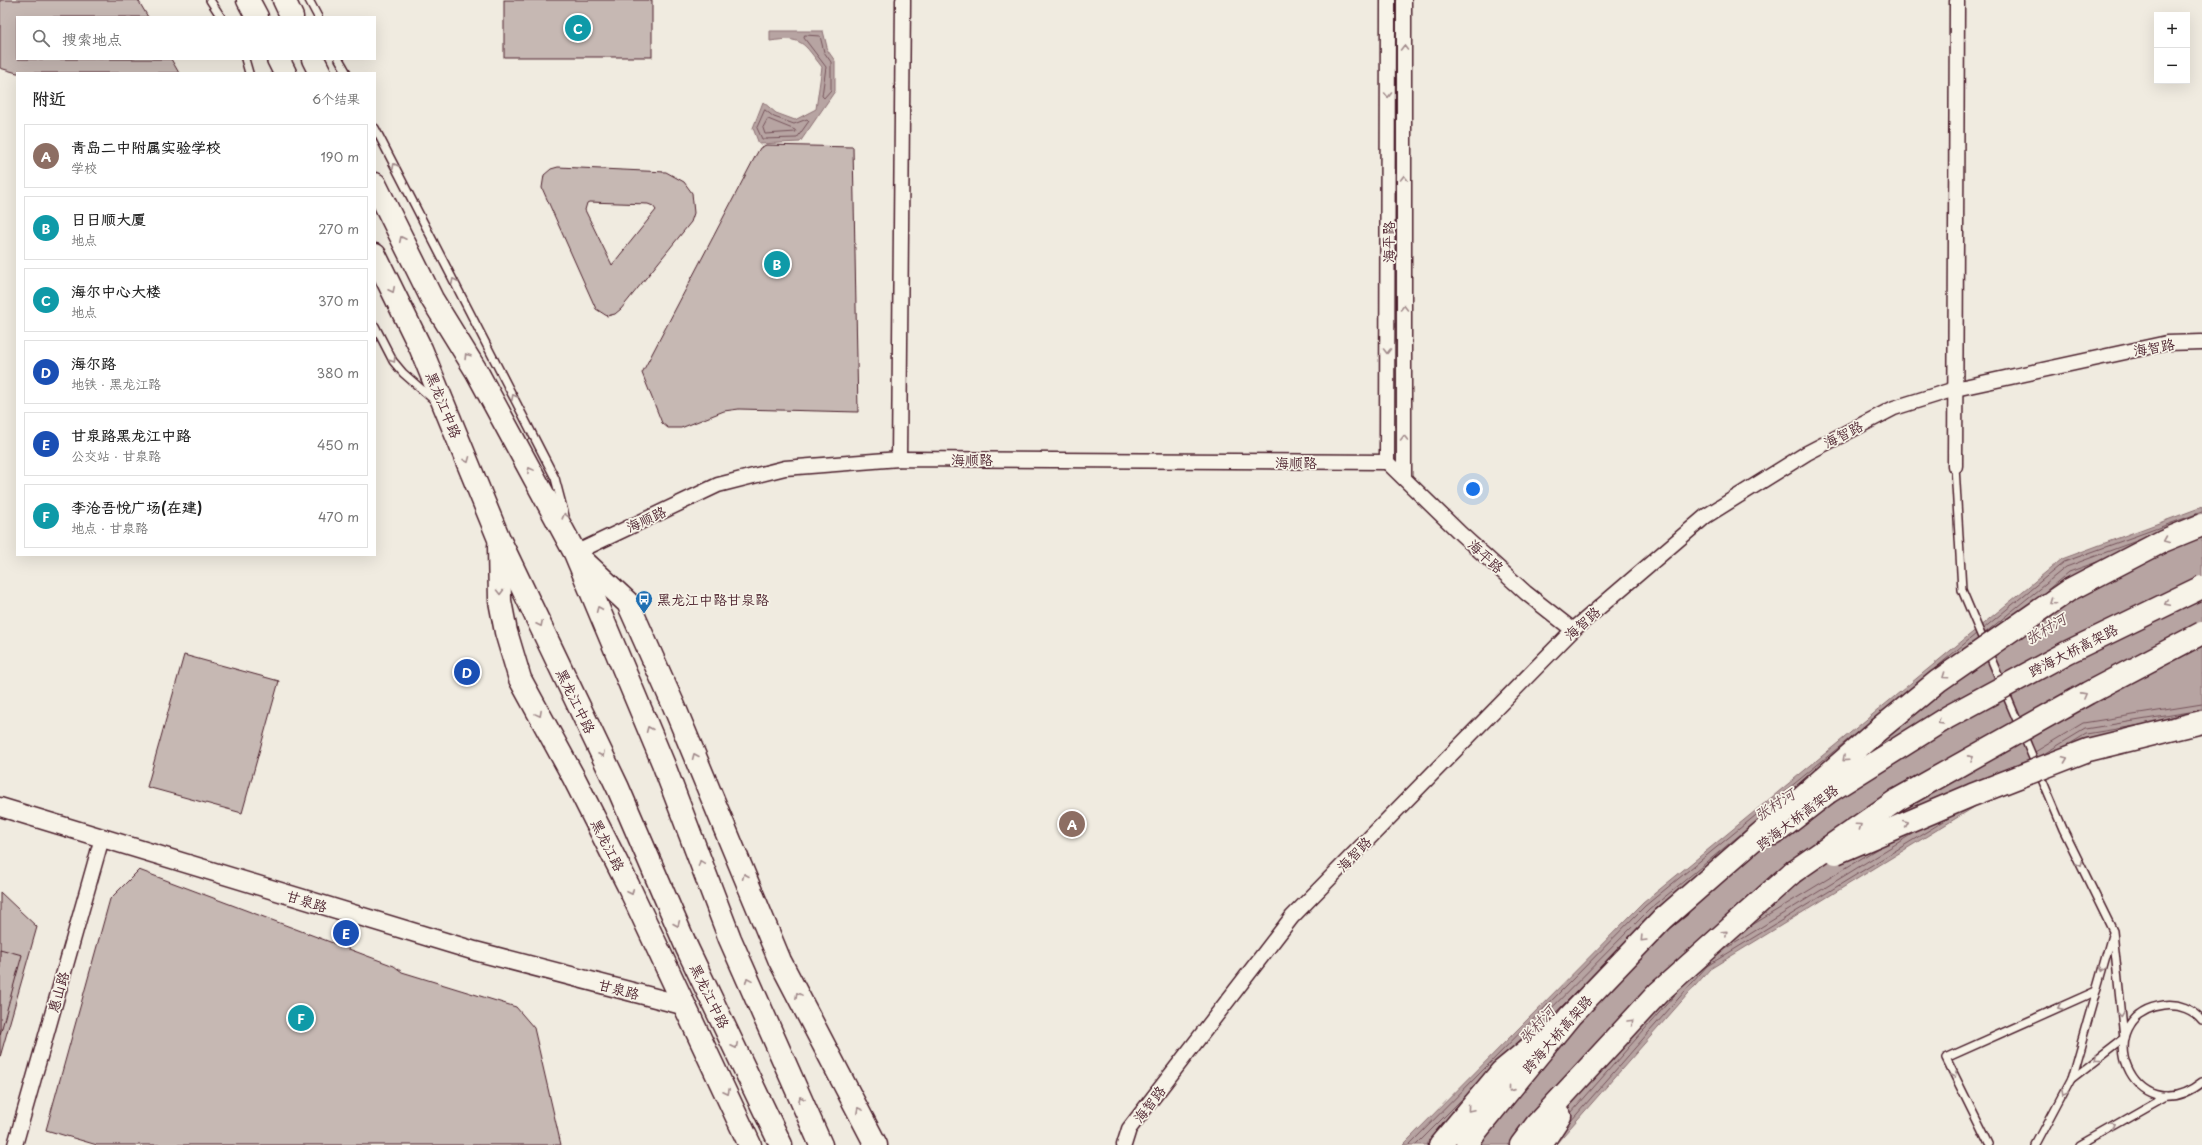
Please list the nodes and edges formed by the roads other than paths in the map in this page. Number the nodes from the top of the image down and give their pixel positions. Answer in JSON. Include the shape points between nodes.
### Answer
{"nodes":[{"id":1,"x":210,"y":0,"type":"edge"},
{"id":2,"x":248,"y":0,"type":"edge"},
{"id":3,"x":284,"y":0,"type":"edge"},
{"id":4,"x":309,"y":0,"type":"edge"},
{"id":5,"x":903,"y":0,"type":"edge"},
{"id":6,"x":1388,"y":0,"type":"edge"},
{"id":7,"x":1404,"y":0,"type":"edge"},
{"id":8,"x":1957,"y":0,"type":"edge"},
{"id":9,"x":220,"y":16,"type":"edge"},
{"id":10,"x":256,"y":16,"type":"edge"},
{"id":11,"x":292,"y":16,"type":"edge"},
{"id":12,"x":317,"y":16,"type":"edge"},
{"id":13,"x":245,"y":60,"type":"edge"},
{"id":14,"x":278,"y":60,"type":"edge"},
{"id":15,"x":314,"y":60,"type":"edge"},
{"id":16,"x":340,"y":60,"type":"edge"},
{"id":17,"x":249,"y":72,"type":"edge"},
{"id":18,"x":284,"y":72,"type":"edge"},
{"id":19,"x":320,"y":72,"type":"edge"},
{"id":20,"x":346,"y":72,"type":"edge"},
{"id":21,"x":376,"y":130,"type":"edge"},
{"id":22,"x":376,"y":186,"type":"edge"},
{"id":23,"x":376,"y":257,"type":"edge"},
{"id":24,"x":376,"y":328,"type":"edge"},
{"id":25,"x":2202,"y":342,"type":"edge"},
{"id":26,"x":1956,"y":389,"type":"junction"},
{"id":27,"x":448,"y":413,"type":"junction"},
{"id":28,"x":899,"y":459,"type":"junction"},
{"id":29,"x":1387,"y":462,"type":"junction"},
{"id":30,"x":1955,"y":466,"type":"joint"},
{"id":31,"x":1404,"y":477,"type":"junction"},
{"id":32,"x":2202,"y":525,"type":"edge"},
{"id":33,"x":499,"y":539,"type":"junction"},
{"id":34,"x":575,"y":553,"type":"junction"},
{"id":35,"x":2202,"y":587,"type":"edge"},
{"id":36,"x":1573,"y":630,"type":"junction"},
{"id":37,"x":2202,"y":633,"type":"edge"},
{"id":38,"x":2202,"y":722,"type":"edge"},
{"id":39,"x":0,"y":807,"type":"edge"},
{"id":40,"x":102,"y":838,"type":"junction"},
{"id":41,"x":1793,"y":872,"type":"junction"},
{"id":42,"x":1663,"y":919,"type":"junction"},
{"id":43,"x":2113,"y":931,"type":"junction"},
{"id":44,"x":2096,"y":991,"type":"junction"},
{"id":45,"x":686,"y":1006,"type":"junction"},
{"id":46,"x":1570,"y":1016,"type":"junction"},
{"id":47,"x":2201,"y":1016,"type":"edge"},
{"id":48,"x":2124,"y":1038,"type":"junction"},
{"id":49,"x":1611,"y":1044,"type":"junction"},
{"id":50,"x":2071,"y":1079,"type":"junction"},
{"id":51,"x":2202,"y":1082,"type":"edge"},
{"id":52,"x":2166,"y":1096,"type":"junction"},
{"id":53,"x":762,"y":1103,"type":"junction"},
{"id":54,"x":820,"y":1142,"type":"edge"},
{"id":55,"x":15,"y":1145,"type":"edge"},
{"id":56,"x":750,"y":1145,"type":"edge"},
{"id":57,"x":774,"y":1145,"type":"edge"},
{"id":58,"x":781,"y":1145,"type":"edge"},
{"id":59,"x":876,"y":1145,"type":"edge"},
{"id":60,"x":1124,"y":1145,"type":"edge"},
{"id":61,"x":1440,"y":1145,"type":"edge"},
{"id":62,"x":1467,"y":1145,"type":"edge"},
{"id":63,"x":1521,"y":1145,"type":"edge"},
{"id":64,"x":1541,"y":1145,"type":"edge"},
{"id":65,"x":1989,"y":1145,"type":"edge"},
{"id":66,"x":2036,"y":1145,"type":"edge"},
{"id":67,"x":2080,"y":1145,"type":"edge"}],
"edges":[{"from":1,"to":9,"type":"lane"},
{"from":2,"to":10,"type":"highway"},
{"from":3,"to":11,"type":"highway"},
{"from":4,"to":12,"type":"lane"},
{"from":5,"to":28,"type":"street"},
{"from":6,"to":29,"type":"street","name":"海平路","one_way":true},
{"from":31,"to":7,"type":"street","name":"海平路","one_way":true},
{"from":8,"to":26,"type":"street"},
{"from":13,"to":17,"type":"lane"},
{"from":14,"to":18,"type":"highway"},
{"from":15,"to":19,"type":"highway"},
{"from":16,"to":20,"type":"lane"},
{"from":34,"to":21,"type":"lane","one_way":true,"via":[[555,478]]},
{"from":34,"to":22,"type":"highway","one_way":true,"via":[[477,372],[432,299]]},
{"from":23,"to":27,"type":"highway","name":"黑龙江中路","one_way":true,"via":[[422,349]]},
{"from":24,"to":27,"type":"lane","one_way":true,"via":[[393,361],[403,373]]},
{"from":25,"to":26,"type":"street","name":"海智路","via":[[2167,343]]},
{"from":26,"to":30,"type":"street"},
{"from":26,"to":36,"type":"street","name":"海智路","via":[[1894,408],[1807,452],[1713,512]]},
{"from":27,"to":33,"type":"highway","name":"黑龙江中路","one_way":true},
{"from":28,"to":29,"type":"street","name":"海顺路"},
{"from":28,"to":34,"type":"street","name":"海顺路","via":[[785,468],[718,485]]},
{"from":29,"to":31,"type":"street","name":"海平路"},
{"from":30,"to":43,"type":"lane","one_way":true,"bridge":true,"via":[[1962,590],[2063,829]]},
{"from":31,"to":36,"type":"street","name":"海平路","via":[[1461,534],[1526,593]]},
{"from":32,"to":42,"type":"highway","one_way":true,"bridge":true,"via":[[2163,541],[2068,590],[1938,681],[1877,731]]},
{"from":33,"to":45,"type":"highway","name":"黑龙江路","one_way":true,"via":[[500,601],[520,679],[581,791]]},
{"from":33,"to":53,"type":"highway","name":"黑龙江中路","one_way":true,"via":[[618,788],[687,948]]},
{"from":54,"to":34,"type":"highway","one_way":true,"via":[[730,939],[663,763]]},
{"from":59,"to":34,"type":"highway","one_way":true,"via":[[780,961],[674,706],[628,603]]},
{"from":35,"to":42,"type":"highway","name":"跨海大桥高架路","one_way":true,"bridge":true,"via":[[2068,652],[1948,717],[1827,793]]},
{"from":36,"to":60,"type":"street","name":"海智路","via":[[1292,917],[1129,1129]]},
{"from":41,"to":37,"type":"highway","one_way":true,"bridge":true,"via":[[1897,800],[2088,693]]},
{"from":41,"to":38,"type":"highway","one_way":true,"bridge":true,"via":[[1972,795],[2088,750]]},
{"from":39,"to":40,"type":"street","name":"甘泉路"},
{"from":40,"to":45,"type":"street","name":"甘泉路","via":[[475,951]]},
{"from":40,"to":55,"type":"street","name":"惠山路"},
{"from":49,"to":41,"type":"highway","one_way":true,"via":[[1658,993]]},
{"from":42,"to":46,"type":"highway","name":"跨海大桥高架路","one_way":true},
{"from":43,"to":44,"type":"lane","one_way":true},
{"from":43,"to":48,"type":"lane","one_way":true},
{"from":44,"to":50,"type":"lane"},
{"from":44,"to":65,"type":"lane","one_way":true,"via":[[1946,1058]]},
{"from":45,"to":56,"type":"highway","name":"黑龙江路","one_way":true},
{"from":46,"to":61,"type":"highway","one_way":true,"via":[[1501,1072]]},
{"from":46,"to":62,"type":"highway","name":"跨海大桥高架路","one_way":true},
{"from":47,"to":48,"type":"lane","via":[[2170,1004],[2155,1006],[2141,1013],[2131,1024]]},
{"from":48,"to":50,"type":"lane","one_way":true},
{"from":48,"to":52,"type":"lane","via":[[2122,1051],[2131,1077],[2140,1087],[2152,1094]]},
{"from":49,"to":63,"type":"highway","via":[[1536,1125]]},
{"from":49,"to":64,"type":"highway"},
{"from":50,"to":66,"type":"lane","one_way":true},
{"from":51,"to":52,"type":"lane","via":[[2192,1090]]},
{"from":67,"to":52,"type":"lane","one_way":true},
{"from":53,"to":57,"type":"highway"},
{"from":53,"to":58,"type":"highway","name":"黑龙江中路"}]}
